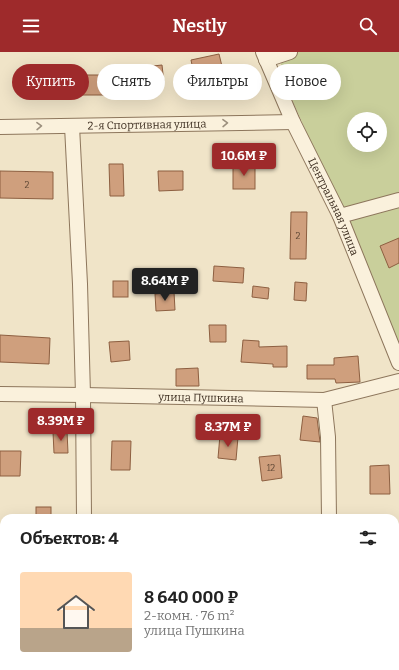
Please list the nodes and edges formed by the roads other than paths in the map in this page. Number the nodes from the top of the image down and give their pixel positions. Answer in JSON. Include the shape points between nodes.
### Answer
{"nodes":[{"id":1,"x":290,"y":52,"type":"edge"},
{"id":2,"x":265,"y":56,"type":"edge"},
{"id":3,"x":293,"y":122,"type":"junction"},
{"id":4,"x":72,"y":126,"type":"junction"},
{"id":5,"x":0,"y":127,"type":"edge"},
{"id":6,"x":399,"y":200,"type":"edge"},
{"id":7,"x":340,"y":216,"type":"junction"},
{"id":8,"x":399,"y":363,"type":"edge"},
{"id":9,"x":399,"y":381,"type":"edge"},
{"id":10,"x":0,"y":394,"type":"edge"},
{"id":11,"x":83,"y":395,"type":"junction"},
{"id":12,"x":324,"y":400,"type":"junction"},
{"id":13,"x":84,"y":514,"type":"edge"},
{"id":14,"x":329,"y":514,"type":"edge"}],
"edges":[{"from":1,"to":2,"type":"street"},
{"from":2,"to":3,"type":"street","name":"Центральная улица"},
{"from":4,"to":3,"type":"street","name":"2-я Спортивная улица","one_way":true},
{"from":3,"to":7,"type":"street","name":"Центральная улица"},
{"from":5,"to":4,"type":"street","name":"2-я Спортивная улица","one_way":true},
{"from":4,"to":11,"type":"street"},
{"from":6,"to":7,"type":"street"},
{"from":7,"to":8,"type":"street","name":"Центральная улица"},
{"from":9,"to":12,"type":"street","name":"улица Пушкина"},
{"from":10,"to":11,"type":"street","name":"улица Пушкина"},
{"from":11,"to":12,"type":"street","name":"улица Пушкина"},
{"from":11,"to":13,"type":"street"},
{"from":12,"to":14,"type":"street","via":[[328,437]]}]}
